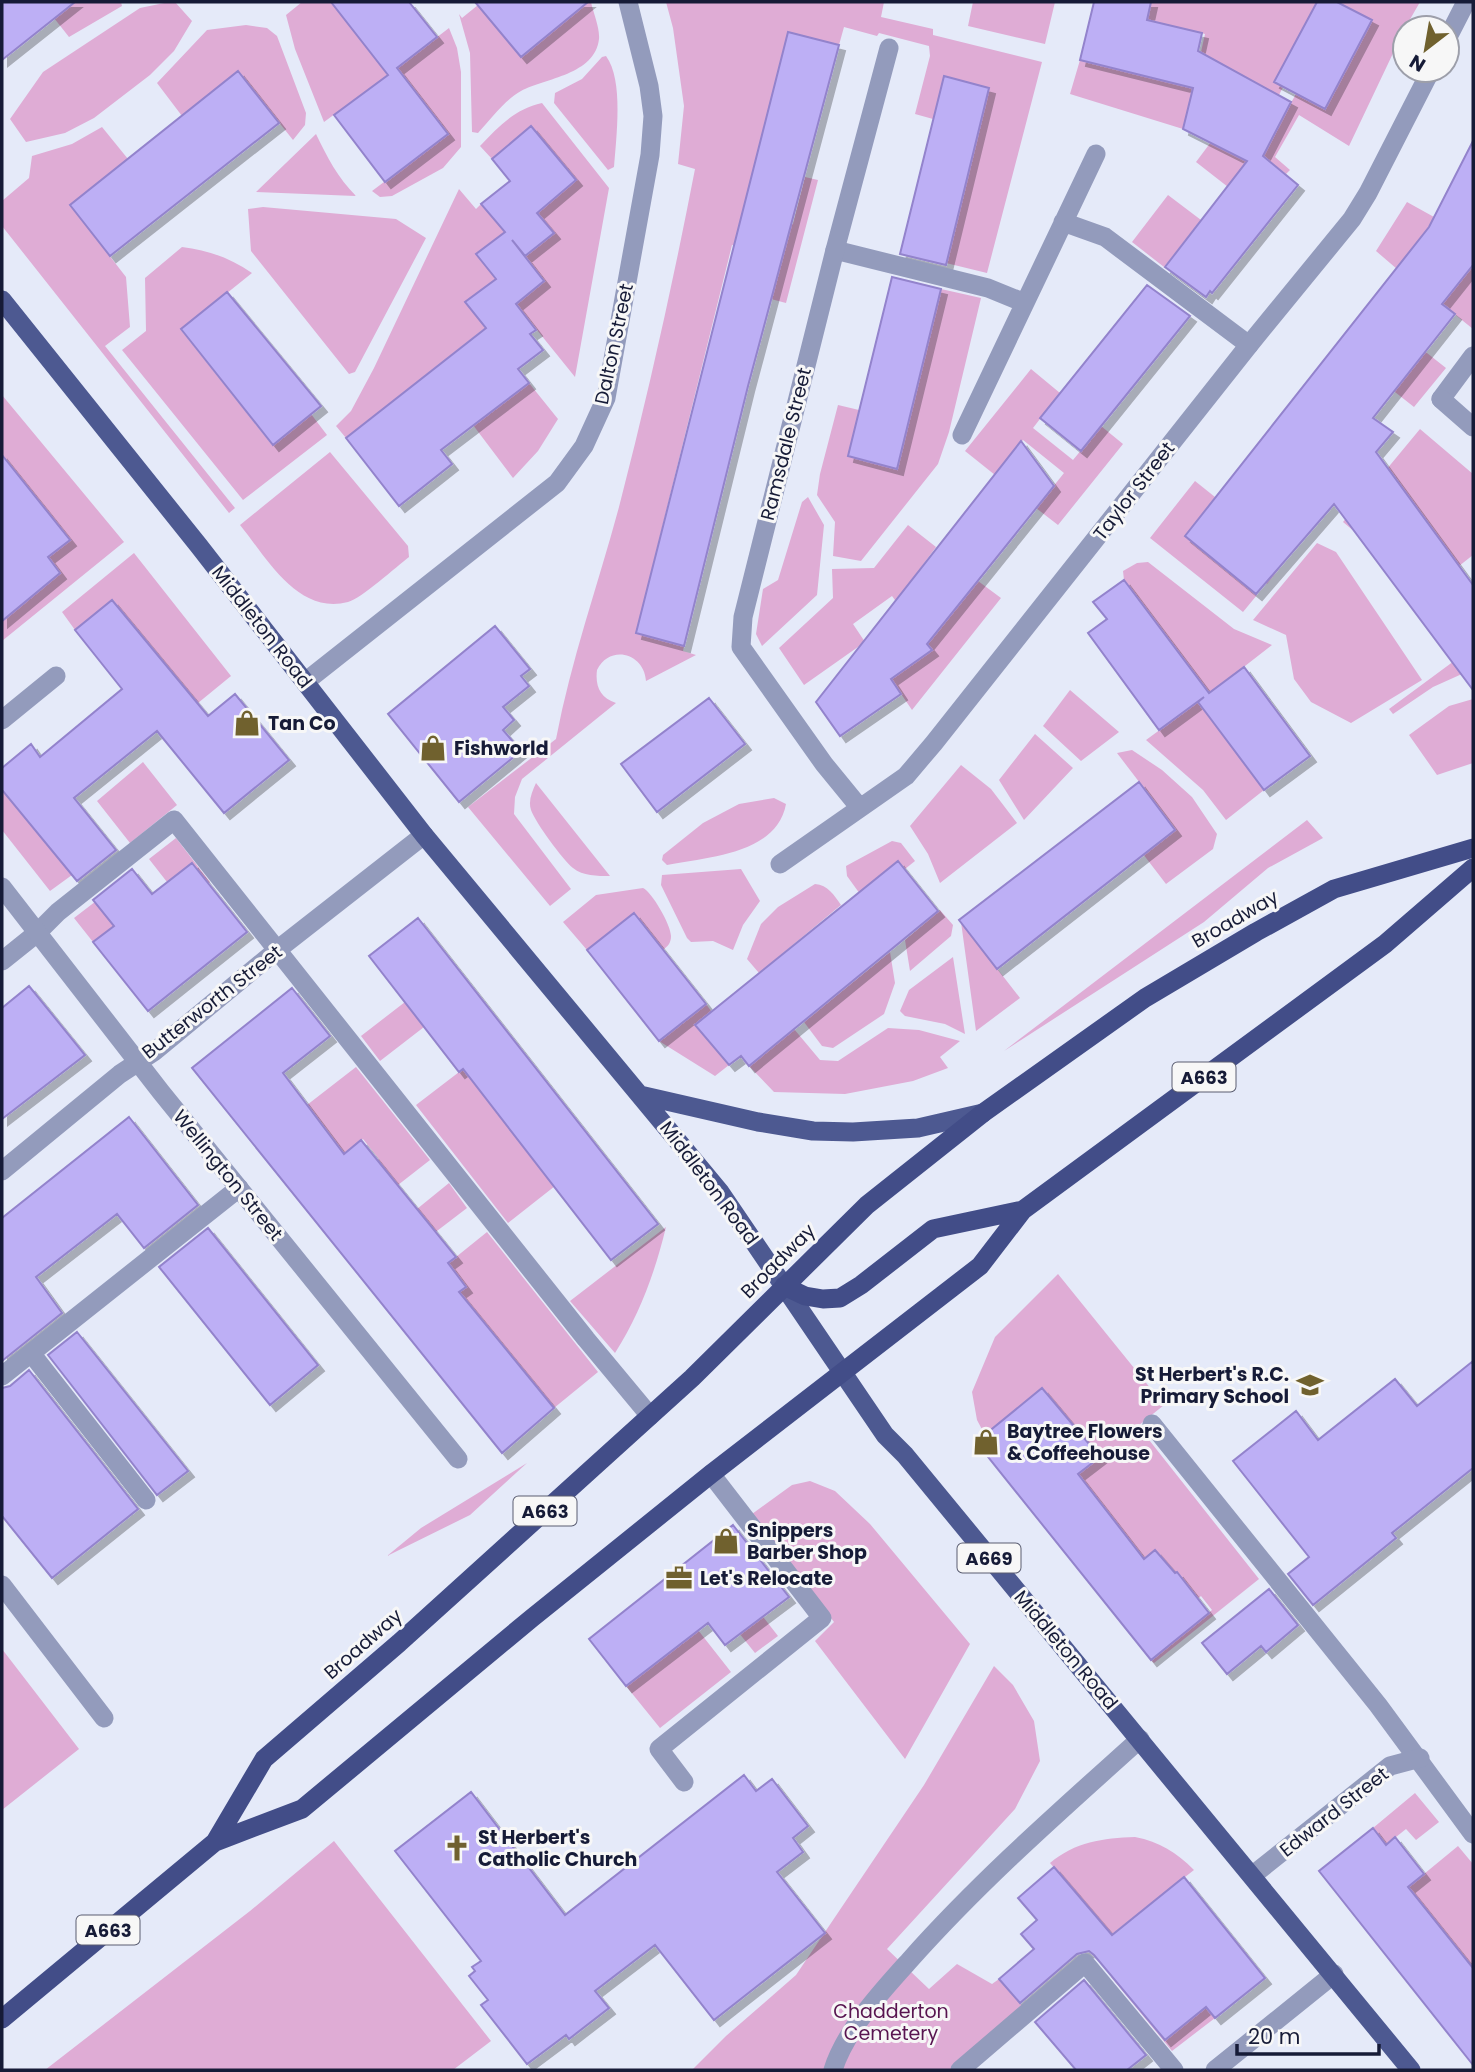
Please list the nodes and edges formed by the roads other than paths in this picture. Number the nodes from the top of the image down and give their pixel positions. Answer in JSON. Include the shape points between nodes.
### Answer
{"nodes":[{"id":1,"x":628,"y":2,"type":"edge"},
{"id":2,"x":889,"y":48,"type":"dead end"},
{"id":3,"x":1424,"y":84,"type":"edge"},
{"id":4,"x":1096,"y":153,"type":"dead end"},
{"id":5,"x":1063,"y":222,"type":"junction"},
{"id":6,"x":835,"y":250,"type":"junction"},
{"id":7,"x":2,"y":300,"type":"edge"},
{"id":8,"x":1025,"y":303,"type":"junction"},
{"id":9,"x":1249,"y":345,"type":"junction"},
{"id":10,"x":1473,"y":356,"type":"edge"},
{"id":11,"x":1473,"y":427,"type":"edge"},
{"id":12,"x":962,"y":435,"type":"dead end"},
{"id":13,"x":56,"y":676,"type":"dead end"},
{"id":14,"x":305,"y":682,"type":"junction"},
{"id":15,"x":2,"y":720,"type":"edge"},
{"id":16,"x":860,"y":808,"type":"junction"},
{"id":17,"x":424,"y":835,"type":"junction"},
{"id":18,"x":1473,"y":848,"type":"edge"},
{"id":19,"x":780,"y":864,"type":"dead end"},
{"id":20,"x":1473,"y":868,"type":"edge"},
{"id":21,"x":2,"y":887,"type":"edge"},
{"id":22,"x":37,"y":933,"type":"junction"},
{"id":23,"x":278,"y":950,"type":"junction"},
{"id":24,"x":2,"y":961,"type":"edge"},
{"id":25,"x":137,"y":1061,"type":"junction"},
{"id":26,"x":640,"y":1095,"type":"junction"},
{"id":27,"x":984,"y":1113,"type":"junction"},
{"id":28,"x":2,"y":1171,"type":"edge"},
{"id":29,"x":239,"y":1188,"type":"junction"},
{"id":30,"x":1023,"y":1210,"type":"junction"},
{"id":31,"x":784,"y":1286,"type":"junction"},
{"id":32,"x":31,"y":1353,"type":"junction"},
{"id":33,"x":844,"y":1373,"type":"junction"},
{"id":34,"x":2,"y":1376,"type":"edge"},
{"id":35,"x":650,"y":1416,"type":"junction"},
{"id":36,"x":1152,"y":1423,"type":"dead end"},
{"id":37,"x":458,"y":1458,"type":"dead end"},
{"id":38,"x":710,"y":1474,"type":"junction"},
{"id":39,"x":146,"y":1500,"type":"dead end"},
{"id":40,"x":2,"y":1585,"type":"edge"},
{"id":41,"x":104,"y":1718,"type":"dead end"},
{"id":42,"x":1140,"y":1739,"type":"junction"},
{"id":43,"x":1420,"y":1758,"type":"junction"},
{"id":44,"x":684,"y":1782,"type":"dead end"},
{"id":45,"x":1473,"y":1834,"type":"edge"},
{"id":46,"x":215,"y":1842,"type":"junction"},
{"id":47,"x":1253,"y":1875,"type":"junction"},
{"id":48,"x":1334,"y":1974,"type":"junction"},
{"id":49,"x":2,"y":2019,"type":"edge"},
{"id":50,"x":833,"y":2070,"type":"edge"},
{"id":51,"x":960,"y":2070,"type":"edge"},
{"id":52,"x":1174,"y":2070,"type":"edge"},
{"id":53,"x":1215,"y":2070,"type":"edge"},
{"id":54,"x":1411,"y":2070,"type":"edge"}],
"edges":[{"from":1,"to":14,"type":"street","name":"Dalton Street","via":[[649,86],[653,116],[650,155],[606,398],[584,446],[557,483],[517,517]]},
{"from":2,"to":6,"type":"street","name":"Ramsdale Street"},
{"from":3,"to":9,"type":"street","name":"Taylor Street","via":[[1352,219]]},
{"from":4,"to":5,"type":"street"},
{"from":5,"to":8,"type":"street"},
{"from":5,"to":9,"type":"street","via":[[1105,237]]},
{"from":6,"to":8,"type":"street","via":[[988,288]]},
{"from":6,"to":16,"type":"street","name":"Ramsdale Street","via":[[743,617],[741,647]]},
{"from":7,"to":14,"type":"main road","name":"Middleton Road","number":"A669"},
{"from":8,"to":12,"type":"street"},
{"from":9,"to":16,"type":"street","name":"Taylor Street","via":[[906,776]]},
{"from":10,"to":11,"type":"street","via":[[1441,398]]},
{"from":13,"to":15,"type":"street"},
{"from":14,"to":17,"type":"main road","name":"Middleton Road","number":"A669"},
{"from":16,"to":19,"type":"street","name":"Taylor Street"},
{"from":17,"to":23,"type":"street","name":"Butterworth Street"},
{"from":17,"to":26,"type":"main road","name":"Middleton Road","number":"A669"},
{"from":18,"to":27,"type":"highway","name":"Broadway","number":"A663","via":[[1334,889],[1145,998]]},
{"from":20,"to":30,"type":"highway","name":"Broadway","number":"A663","via":[[1385,944]]},
{"from":21,"to":22,"type":"street","name":"Wellington Street"},
{"from":22,"to":23,"type":"street","via":[[174,820]]},
{"from":22,"to":24,"type":"street"},
{"from":22,"to":25,"type":"street","name":"Wellington Street"},
{"from":23,"to":25,"type":"street","name":"Butterworth Street"},
{"from":23,"to":35,"type":"street"},
{"from":25,"to":28,"type":"street","name":"Butterworth Street"},
{"from":25,"to":29,"type":"street","name":"Wellington Street"},
{"from":26,"to":27,"type":"main road","via":[[813,1131],[918,1128]]},
{"from":26,"to":31,"type":"main road","name":"Middleton Road","number":"A669","via":[[720,1192]]},
{"from":27,"to":31,"type":"highway","name":"Broadway","number":"A663","via":[[867,1205]]},
{"from":29,"to":32,"type":"street"},
{"from":29,"to":37,"type":"street","name":"Wellington Street"},
{"from":30,"to":31,"type":"highway","via":[[933,1229],[840,1297],[805,1296]]},
{"from":30,"to":33,"type":"highway","name":"Broadway","number":"A663","via":[[980,1266]]},
{"from":31,"to":33,"type":"main road","name":"Middleton Road","number":"A669"},
{"from":31,"to":35,"type":"highway","name":"Broadway","number":"A663"},
{"from":32,"to":34,"type":"street"},
{"from":32,"to":39,"type":"street"},
{"from":33,"to":38,"type":"highway","name":"Broadway","number":"A663"},
{"from":33,"to":42,"type":"main road","name":"Middleton Road","number":"A669","via":[[885,1435]]},
{"from":35,"to":46,"type":"highway","name":"Broadway","number":"A663","via":[[264,1759]]},
{"from":36,"to":43,"type":"street"},
{"from":38,"to":44,"type":"street","via":[[822,1618],[659,1749]]},
{"from":38,"to":46,"type":"highway","name":"Broadway","number":"A663","via":[[302,1809]]},
{"from":40,"to":41,"type":"street"},
{"from":42,"to":47,"type":"main road","name":"Middleton Road","number":"A669"},
{"from":42,"to":50,"type":"street","via":[[935,1932],[882,1991],[839,2052]]},
{"from":43,"to":45,"type":"street"},
{"from":43,"to":47,"type":"street","name":"Edward Street","via":[[1390,1766]]},
{"from":46,"to":49,"type":"highway","name":"Broadway","number":"A663"},
{"from":47,"to":48,"type":"main road","name":"Middleton Road","number":"A669"},
{"from":48,"to":53,"type":"street"},
{"from":48,"to":54,"type":"main road","name":"Middleton Road","number":"A669"},
{"from":51,"to":52,"type":"street","via":[[1085,1963]]}]}
